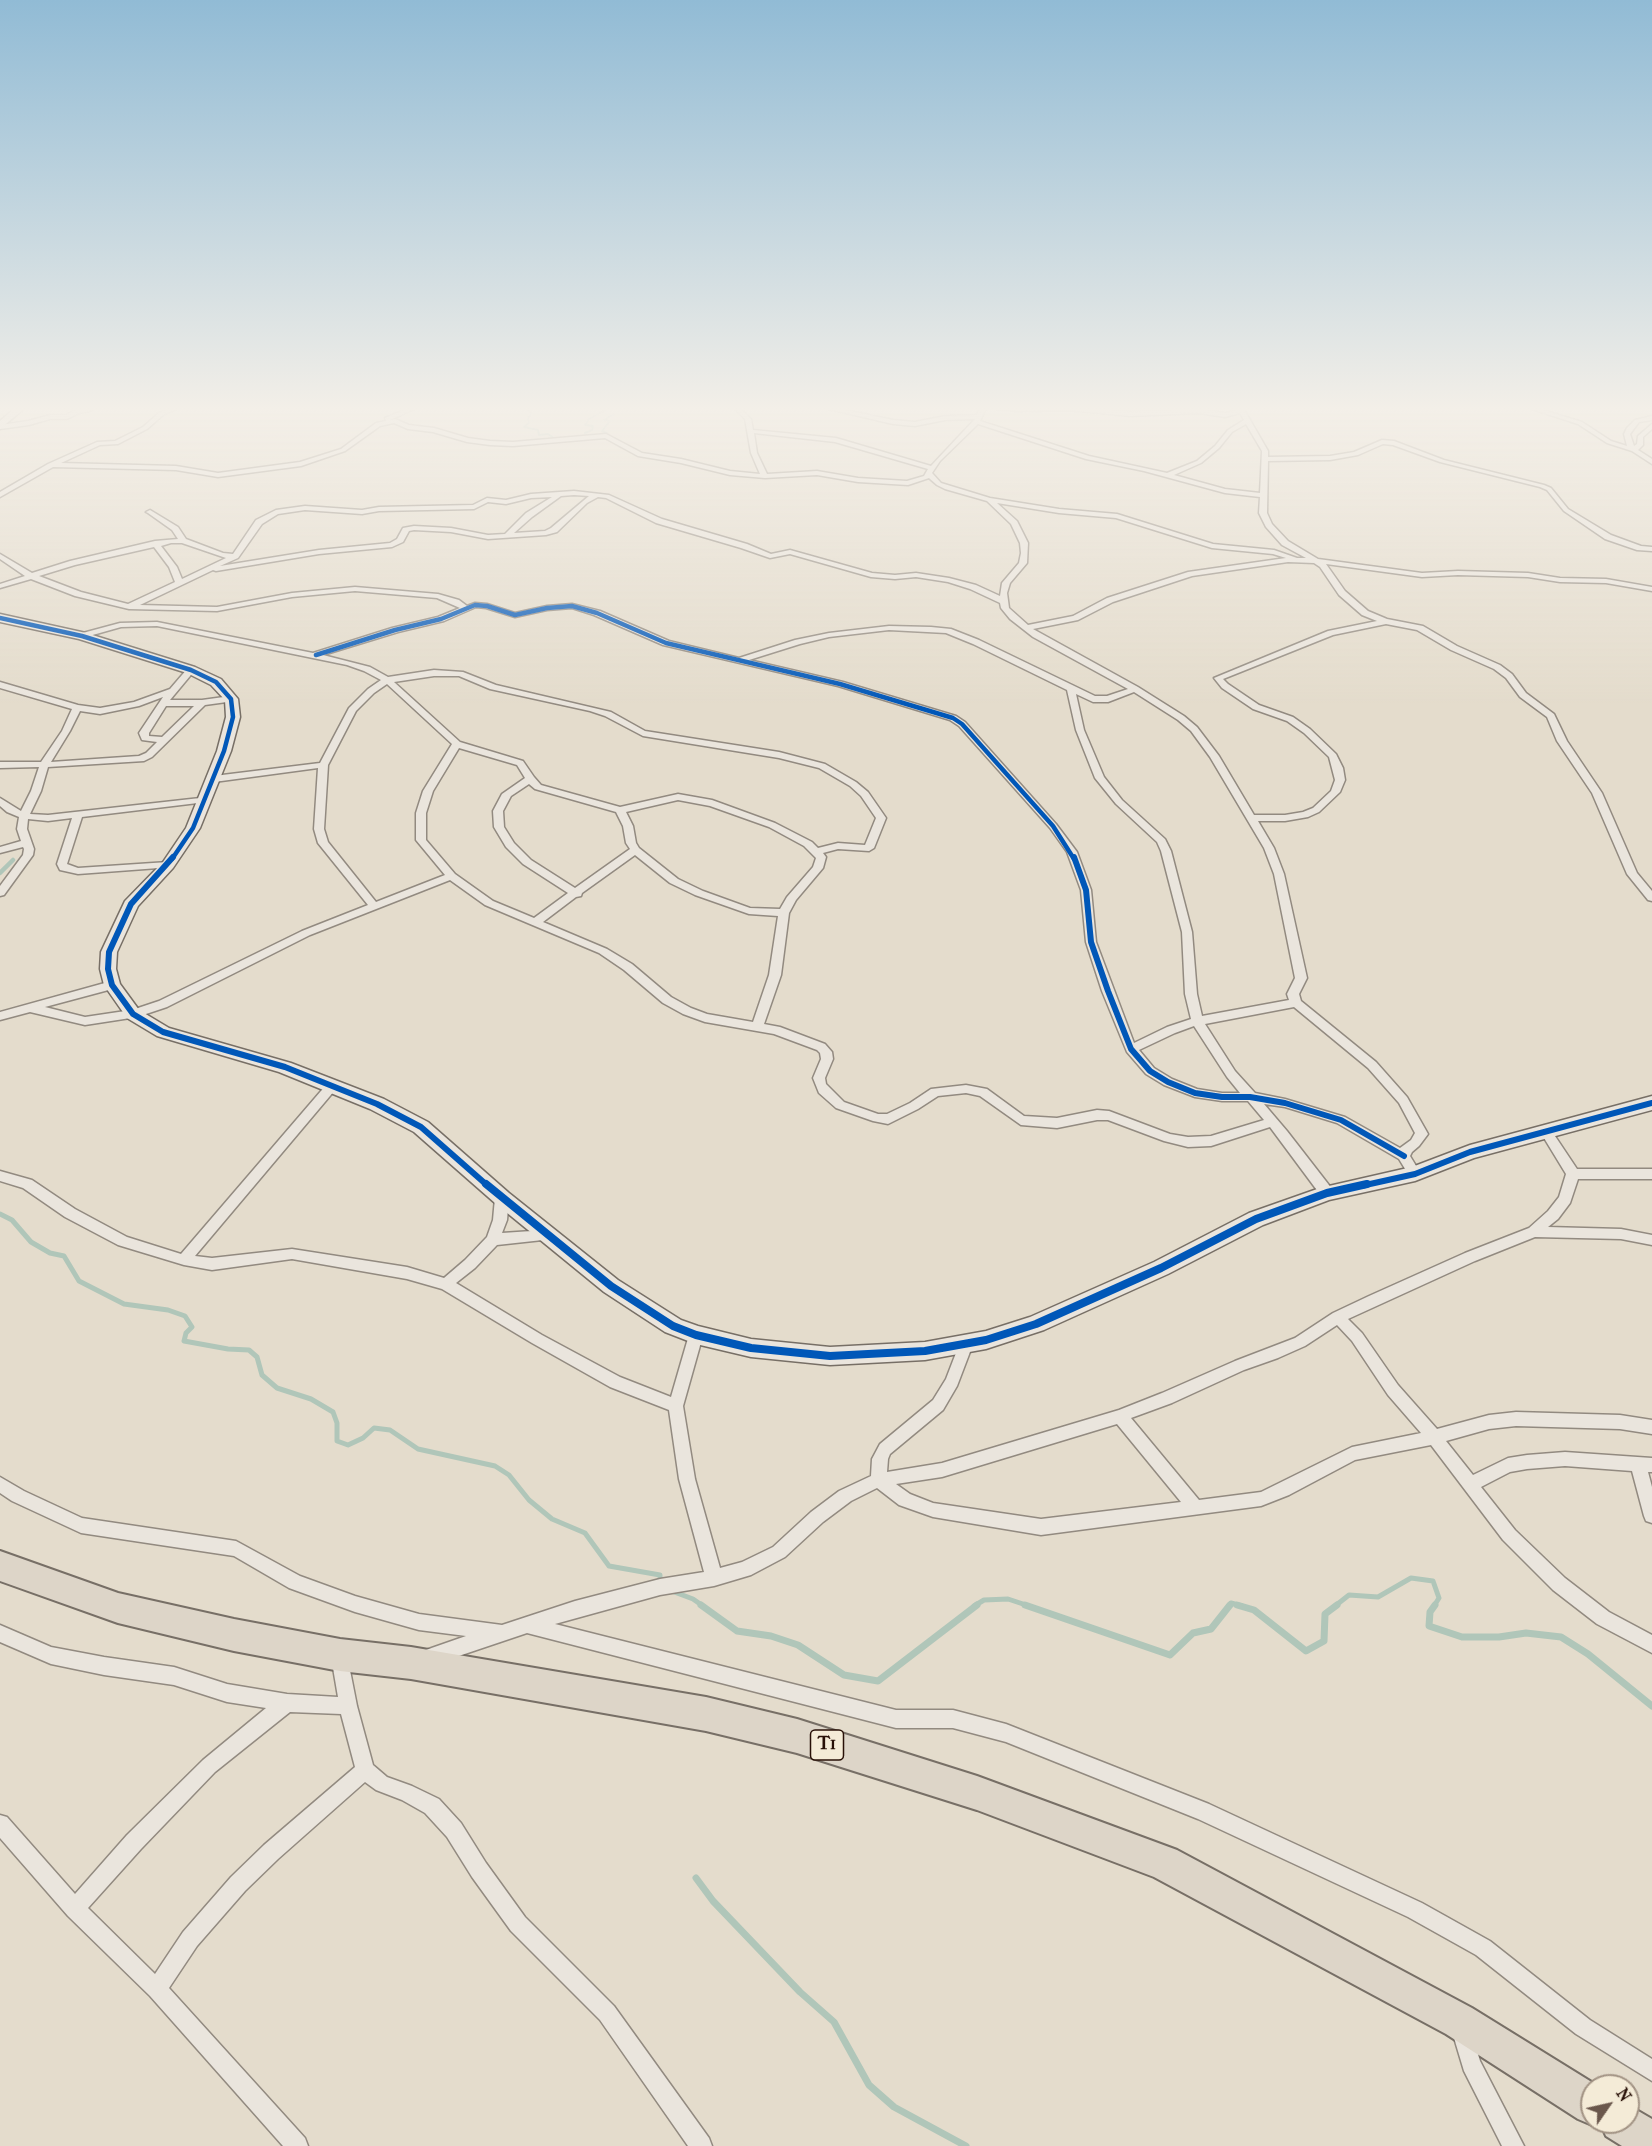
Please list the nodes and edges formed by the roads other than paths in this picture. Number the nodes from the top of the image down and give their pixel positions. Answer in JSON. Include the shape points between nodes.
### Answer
{"nodes":[{"id":1,"x":476,"y":506,"type":"edge"},
{"id":2,"x":543,"y":506,"type":"edge"},
{"id":3,"x":581,"y":506,"type":"edge"},
{"id":4,"x":630,"y":506,"type":"edge"},
{"id":5,"x":996,"y":506,"type":"edge"},
{"id":6,"x":1025,"y":506,"type":"edge"},
{"id":7,"x":1263,"y":506,"type":"edge"},
{"id":8,"x":1563,"y":506,"type":"edge"},
{"id":9,"x":150,"y":512,"type":"dead end"},
{"id":10,"x":507,"y":536,"type":"junction"},
{"id":11,"x":183,"y":541,"type":"junction"},
{"id":12,"x":155,"y":543,"type":"junction"},
{"id":13,"x":1652,"y":549,"type":"edge"},
{"id":14,"x":0,"y":555,"type":"edge"},
{"id":15,"x":236,"y":556,"type":"junction"},
{"id":16,"x":1298,"y":560,"type":"junction"},
{"id":17,"x":1318,"y":561,"type":"junction"},
{"id":18,"x":252,"y":564,"type":"junction"},
{"id":19,"x":203,"y":570,"type":"junction"},
{"id":20,"x":31,"y":576,"type":"junction"},
{"id":21,"x":179,"y":582,"type":"junction"},
{"id":22,"x":0,"y":586,"type":"edge"},
{"id":23,"x":1652,"y":589,"type":"edge"},
{"id":24,"x":1003,"y":601,"type":"junction"},
{"id":25,"x":129,"y":607,"type":"junction"},
{"id":26,"x":465,"y":608,"type":"junction"},
{"id":27,"x":2,"y":620,"type":"edge"},
{"id":28,"x":1385,"y":621,"type":"junction"},
{"id":29,"x":1026,"y":628,"type":"junction"},
{"id":30,"x":82,"y":636,"type":"junction"},
{"id":31,"x":315,"y":655,"type":"junction"},
{"id":32,"x":740,"y":661,"type":"junction"},
{"id":33,"x":191,"y":670,"type":"junction"},
{"id":34,"x":387,"y":680,"type":"junction"},
{"id":35,"x":0,"y":685,"type":"edge"},
{"id":36,"x":1071,"y":689,"type":"junction"},
{"id":37,"x":1135,"y":689,"type":"junction"},
{"id":38,"x":172,"y":691,"type":"junction"},
{"id":39,"x":231,"y":699,"type":"junction"},
{"id":40,"x":163,"y":703,"type":"junction"},
{"id":41,"x":202,"y":703,"type":"junction"},
{"id":42,"x":77,"y":708,"type":"junction"},
{"id":43,"x":161,"y":740,"type":"junction"},
{"id":44,"x":457,"y":744,"type":"junction"},
{"id":45,"x":45,"y":764,"type":"junction"},
{"id":46,"x":0,"y":765,"type":"edge"},
{"id":47,"x":323,"y":765,"type":"junction"},
{"id":48,"x":214,"y":779,"type":"junction"},
{"id":49,"x":530,"y":779,"type":"junction"},
{"id":50,"x":206,"y":799,"type":"junction"},
{"id":51,"x":0,"y":801,"type":"edge"},
{"id":52,"x":620,"y":810,"type":"junction"},
{"id":53,"x":78,"y":815,"type":"junction"},
{"id":54,"x":24,"y":816,"type":"junction"},
{"id":55,"x":1252,"y":818,"type":"junction"},
{"id":56,"x":27,"y":843,"type":"junction"},
{"id":57,"x":0,"y":850,"type":"edge"},
{"id":58,"x":635,"y":850,"type":"junction"},
{"id":59,"x":818,"y":851,"type":"junction"},
{"id":60,"x":168,"y":865,"type":"junction"},
{"id":61,"x":451,"y":876,"type":"junction"},
{"id":62,"x":0,"y":893,"type":"edge"},
{"id":63,"x":577,"y":894,"type":"junction"},
{"id":64,"x":1652,"y":898,"type":"edge"},
{"id":65,"x":374,"y":906,"type":"junction"},
{"id":66,"x":783,"y":913,"type":"junction"},
{"id":67,"x":535,"y":922,"type":"junction"},
{"id":68,"x":112,"y":985,"type":"junction"},
{"id":69,"x":1296,"y":1003,"type":"junction"},
{"id":70,"x":31,"y":1008,"type":"junction"},
{"id":71,"x":132,"y":1014,"type":"junction"},
{"id":72,"x":0,"y":1016,"type":"edge"},
{"id":73,"x":1197,"y":1021,"type":"junction"},
{"id":74,"x":757,"y":1026,"type":"junction"},
{"id":75,"x":1131,"y":1049,"type":"junction"},
{"id":76,"x":331,"y":1087,"type":"junction"},
{"id":77,"x":1250,"y":1097,"type":"junction"},
{"id":78,"x":1652,"y":1102,"type":"edge"},
{"id":79,"x":1273,"y":1122,"type":"junction"},
{"id":80,"x":1547,"y":1133,"type":"junction"},
{"id":81,"x":1404,"y":1156,"type":"junction"},
{"id":82,"x":1414,"y":1174,"type":"junction"},
{"id":83,"x":1573,"y":1174,"type":"junction"},
{"id":84,"x":1652,"y":1174,"type":"edge"},
{"id":85,"x":0,"y":1176,"type":"edge"},
{"id":86,"x":1327,"y":1193,"type":"junction"},
{"id":87,"x":501,"y":1198,"type":"junction"},
{"id":88,"x":1534,"y":1232,"type":"junction"},
{"id":89,"x":547,"y":1235,"type":"junction"},
{"id":90,"x":493,"y":1240,"type":"junction"},
{"id":91,"x":1652,"y":1240,"type":"edge"},
{"id":92,"x":184,"y":1260,"type":"junction"},
{"id":93,"x":446,"y":1284,"type":"junction"},
{"id":94,"x":1338,"y":1317,"type":"junction"},
{"id":95,"x":696,"y":1335,"type":"junction"},
{"id":96,"x":966,"y":1344,"type":"junction"},
{"id":97,"x":676,"y":1406,"type":"junction"},
{"id":98,"x":1120,"y":1416,"type":"junction"},
{"id":99,"x":1652,"y":1427,"type":"edge"},
{"id":100,"x":1434,"y":1437,"type":"junction"},
{"id":101,"x":1645,"y":1465,"type":"edge"},
{"id":102,"x":878,"y":1480,"type":"junction"},
{"id":103,"x":0,"y":1484,"type":"edge"},
{"id":104,"x":1469,"y":1485,"type":"junction"},
{"id":105,"x":1194,"y":1506,"type":"junction"},
{"id":106,"x":1652,"y":1516,"type":"edge"},
{"id":107,"x":0,"y":1566,"type":"edge"},
{"id":108,"x":714,"y":1578,"type":"junction"},
{"id":109,"x":526,"y":1625,"type":"junction"},
{"id":110,"x":0,"y":1633,"type":"edge"},
{"id":111,"x":502,"y":1633,"type":"junction"},
{"id":112,"x":1652,"y":1644,"type":"edge"},
{"id":113,"x":340,"y":1655,"type":"junction"},
{"id":114,"x":411,"y":1663,"type":"junction"},
{"id":115,"x":287,"y":1703,"type":"junction"},
{"id":116,"x":348,"y":1706,"type":"junction"},
{"id":117,"x":365,"y":1770,"type":"junction"},
{"id":118,"x":0,"y":1824,"type":"edge"},
{"id":119,"x":75,"y":1909,"type":"junction"},
{"id":120,"x":157,"y":1989,"type":"junction"},
{"id":121,"x":1459,"y":2021,"type":"junction"},
{"id":122,"x":1652,"y":2071,"type":"edge"},
{"id":123,"x":1580,"y":2097,"type":"edge"},
{"id":124,"x":1639,"y":2134,"type":"edge"},
{"id":125,"x":1652,"y":2142,"type":"edge"},
{"id":126,"x":297,"y":2146,"type":"edge"},
{"id":127,"x":700,"y":2146,"type":"edge"},
{"id":128,"x":1513,"y":2146,"type":"edge"}],
"edges":[{"from":1,"to":15,"type":"street","via":[[362,512],[284,510],[260,522]]},
{"from":2,"to":10,"type":"street"},
{"from":3,"to":10,"type":"street","via":[[554,530]]},
{"from":4,"to":24,"type":"street","via":[[659,521],[770,556],[790,552],[870,575],[949,580]]},
{"from":5,"to":24,"type":"street","via":[[1014,523],[1025,553],[1023,563],[1006,583]]},
{"from":6,"to":16,"type":"street","via":[[1117,516],[1212,546],[1274,552]]},
{"from":7,"to":17,"type":"street","via":[[1269,525],[1285,543]]},
{"from":8,"to":13,"type":"street","via":[[1608,537]]},
{"from":9,"to":11,"type":"street","via":[[175,529]]},
{"from":10,"to":18,"type":"street","via":[[414,528],[406,530],[392,545]]},
{"from":11,"to":12,"type":"street"},
{"from":11,"to":15,"type":"street"},
{"from":12,"to":20,"type":"street"},
{"from":12,"to":21,"type":"street"},
{"from":14,"to":20,"type":"street"},
{"from":15,"to":18,"type":"street"},
{"from":15,"to":19,"type":"street"},
{"from":16,"to":17,"type":"street"},
{"from":16,"to":29,"type":"street","via":[[1191,574],[1110,600],[1075,618]]},
{"from":17,"to":23,"type":"street","via":[[1412,574],[1528,575]]},
{"from":17,"to":28,"type":"street","via":[[1353,604]]},
{"from":18,"to":19,"type":"street"},
{"from":19,"to":21,"type":"street"},
{"from":20,"to":22,"type":"street"},
{"from":20,"to":25,"type":"street"},
{"from":21,"to":25,"type":"street"},
{"from":24,"to":29,"type":"street"},
{"from":25,"to":26,"type":"street","via":[[218,609],[292,595],[355,590],[438,596]]},
{"from":26,"to":31,"type":"street","via":[[441,619]]},
{"from":26,"to":32,"type":"street","via":[[487,606],[515,615],[560,606],[585,608],[666,643]]},
{"from":27,"to":30,"type":"street"},
{"from":28,"to":55,"type":"street","via":[[1331,633],[1218,678],[1256,707],[1290,719],[1307,731],[1333,756],[1338,768],[1340,780],[1335,792],[1316,810],[1284,818]]},
{"from":28,"to":64,"type":"street","via":[[1420,628],[1497,666],[1523,695],[1551,716],[1562,741],[1597,793],[1632,874]]},
{"from":29,"to":37,"type":"street"},
{"from":30,"to":31,"type":"street","via":[[120,625],[148,623]]},
{"from":30,"to":33,"type":"street"},
{"from":31,"to":34,"type":"street","via":[[367,669]]},
{"from":32,"to":36,"type":"street","via":[[829,635],[889,628],[931,629],[976,642]]},
{"from":32,"to":75,"type":"street","via":[[840,684],[944,714],[962,724],[1072,852],[1086,890],[1091,942]]},
{"from":33,"to":38,"type":"street"},
{"from":33,"to":39,"type":"street","via":[[216,682]]},
{"from":34,"to":44,"type":"street"},
{"from":34,"to":47,"type":"street","via":[[352,710]]},
{"from":34,"to":59,"type":"street","via":[[434,673],[460,674],[493,687],[608,714],[643,733],[779,755],[822,766],[859,789],[881,818],[869,848],[838,846]]},
{"from":35,"to":42,"type":"street"},
{"from":36,"to":37,"type":"street","via":[[1100,700]]},
{"from":36,"to":73,"type":"street","via":[[1080,730],[1100,778],[1166,851],[1187,932]]},
{"from":37,"to":55,"type":"street","via":[[1194,729]]},
{"from":38,"to":40,"type":"street"},
{"from":38,"to":42,"type":"street","via":[[116,709]]},
{"from":39,"to":41,"type":"street"},
{"from":39,"to":48,"type":"street","via":[[233,717]]},
{"from":40,"to":41,"type":"street"},
{"from":40,"to":43,"type":"street","via":[[143,736]]},
{"from":41,"to":43,"type":"street"},
{"from":42,"to":45,"type":"street"},
{"from":43,"to":45,"type":"street","via":[[149,755],[135,761]]},
{"from":44,"to":49,"type":"street","via":[[520,763]]},
{"from":44,"to":61,"type":"street","via":[[437,774],[421,813],[421,840]]},
{"from":45,"to":46,"type":"street"},
{"from":45,"to":54,"type":"street"},
{"from":47,"to":48,"type":"street"},
{"from":47,"to":65,"type":"street","via":[[319,829],[322,843]]},
{"from":48,"to":50,"type":"street"},
{"from":49,"to":52,"type":"street","via":[[538,787]]},
{"from":49,"to":63,"type":"street","via":[[507,794],[498,811],[499,827],[527,862]]},
{"from":50,"to":53,"type":"street"},
{"from":50,"to":60,"type":"street","via":[[194,828]]},
{"from":51,"to":54,"type":"street"},
{"from":52,"to":58,"type":"street"},
{"from":52,"to":59,"type":"street","via":[[678,797],[712,803],[772,825]]},
{"from":53,"to":54,"type":"street"},
{"from":53,"to":60,"type":"street","via":[[64,868],[78,871]]},
{"from":54,"to":56,"type":"street","via":[[22,829]]},
{"from":55,"to":69,"type":"street","via":[[1279,874],[1300,978],[1293,994]]},
{"from":56,"to":57,"type":"street"},
{"from":56,"to":62,"type":"street","via":[[28,855]]},
{"from":58,"to":63,"type":"street"},
{"from":58,"to":66,"type":"street","via":[[674,881],[699,893],[749,911]]},
{"from":59,"to":66,"type":"street","via":[[818,868]]},
{"from":60,"to":68,"type":"street","via":[[131,904],[115,937],[109,952]]},
{"from":61,"to":65,"type":"street"},
{"from":61,"to":67,"type":"street","via":[[489,903]]},
{"from":63,"to":67,"type":"street"},
{"from":65,"to":71,"type":"street","via":[[287,942],[163,1004]]},
{"from":66,"to":74,"type":"street","via":[[775,975]]},
{"from":67,"to":74,"type":"street","via":[[603,951],[687,1011]]},
{"from":68,"to":70,"type":"street"},
{"from":68,"to":71,"type":"street"},
{"from":69,"to":73,"type":"street"},
{"from":69,"to":81,"type":"street","via":[[1372,1065],[1403,1100],[1422,1134]]},
{"from":70,"to":71,"type":"street","via":[[85,1021]]},
{"from":70,"to":72,"type":"street"},
{"from":71,"to":76,"type":"street","via":[[163,1032],[285,1067]]},
{"from":73,"to":75,"type":"street"},
{"from":73,"to":77,"type":"street"},
{"from":74,"to":79,"type":"street","via":[[820,1047],[827,1059],[819,1078],[823,1090],[840,1105],[877,1118],[899,1115],[935,1092],[966,1089],[983,1092],[1021,1120],[1057,1123],[1109,1116],[1188,1142],[1210,1141]]},
{"from":75,"to":77,"type":"street","via":[[1150,1071],[1195,1093]]},
{"from":76,"to":87,"type":"street","via":[[377,1104],[421,1127]]},
{"from":76,"to":92,"type":"street"},
{"from":77,"to":79,"type":"street"},
{"from":77,"to":81,"type":"street","via":[[1341,1120]]},
{"from":78,"to":80,"type":"street"},
{"from":79,"to":86,"type":"street"},
{"from":80,"to":82,"type":"street","via":[[1470,1152]]},
{"from":80,"to":83,"type":"street"},
{"from":81,"to":82,"type":"street"},
{"from":82,"to":86,"type":"street"},
{"from":83,"to":84,"type":"street"},
{"from":83,"to":88,"type":"street","via":[[1565,1199]]},
{"from":85,"to":92,"type":"street","via":[[27,1184],[123,1241]]},
{"from":86,"to":96,"type":"street","via":[[1256,1218],[1161,1269],[1036,1324]]},
{"from":87,"to":89,"type":"street"},
{"from":87,"to":90,"type":"street","via":[[500,1220]]},
{"from":88,"to":91,"type":"street","via":[[1621,1234]]},
{"from":88,"to":94,"type":"street"},
{"from":89,"to":90,"type":"street"},
{"from":89,"to":95,"type":"street","via":[[611,1286],[673,1326]]},
{"from":90,"to":93,"type":"street"},
{"from":92,"to":93,"type":"street","via":[[212,1264],[292,1254],[407,1273]]},
{"from":93,"to":97,"type":"street","via":[[615,1382]]},
{"from":94,"to":98,"type":"street","via":[[1300,1342]]},
{"from":94,"to":100,"type":"street"},
{"from":95,"to":96,"type":"street","via":[[751,1348],[830,1356],[925,1351]]},
{"from":95,"to":97,"type":"street"},
{"from":96,"to":102,"type":"street","via":[[938,1405],[885,1449]]},
{"from":97,"to":108,"type":"street","via":[[687,1479]]},
{"from":98,"to":102,"type":"street","via":[[942,1470]]},
{"from":98,"to":105,"type":"street"},
{"from":99,"to":100,"type":"street","via":[[1516,1419]]},
{"from":100,"to":104,"type":"street"},
{"from":100,"to":105,"type":"street","via":[[1352,1454],[1261,1499]]},
{"from":101,"to":104,"type":"street","via":[[1565,1459],[1527,1462],[1508,1466]]},
{"from":101,"to":106,"type":"street"},
{"from":102,"to":105,"type":"street","via":[[905,1500],[933,1510],[1041,1527]]},
{"from":102,"to":108,"type":"street","via":[[845,1496],[779,1552],[745,1569]]},
{"from":103,"to":111,"type":"street","via":[[81,1525],[237,1549],[295,1582],[355,1604],[419,1622]]},
{"from":104,"to":112,"type":"street","via":[[1509,1535],[1559,1584],[1603,1618]]},
{"from":107,"to":113,"type":"highway","number":"T1","via":[[118,1608]]},
{"from":108,"to":109,"type":"street","via":[[660,1587]]},
{"from":109,"to":111,"type":"street"},
{"from":109,"to":122,"type":"street","via":[[897,1719],[953,1719],[1006,1732],[1202,1811],[1415,1910],[1483,1948],[1583,2027]]},
{"from":110,"to":115,"type":"street","via":[[51,1655],[174,1676],[227,1693]]},
{"from":111,"to":114,"type":"street"},
{"from":113,"to":114,"type":"highway","number":"T1"},
{"from":113,"to":116,"type":"street"},
{"from":114,"to":121,"type":"highway","number":"T1","via":[[706,1714],[797,1736],[977,1793],[1164,1863]]},
{"from":115,"to":116,"type":"street"},
{"from":115,"to":119,"type":"street","via":[[209,1766]]},
{"from":116,"to":117,"type":"street"},
{"from":117,"to":120,"type":"street","via":[[238,1884],[190,1940]]},
{"from":117,"to":127,"type":"street","via":[[382,1784],[432,1806],[454,1830],[518,1924],[606,2013]]},
{"from":118,"to":119,"type":"street"},
{"from":119,"to":120,"type":"street"},
{"from":120,"to":126,"type":"street"},
{"from":121,"to":123,"type":"highway","number":"T1"},
{"from":121,"to":128,"type":"street","via":[[1471,2064]]},
{"from":124,"to":125,"type":"highway"}]}
